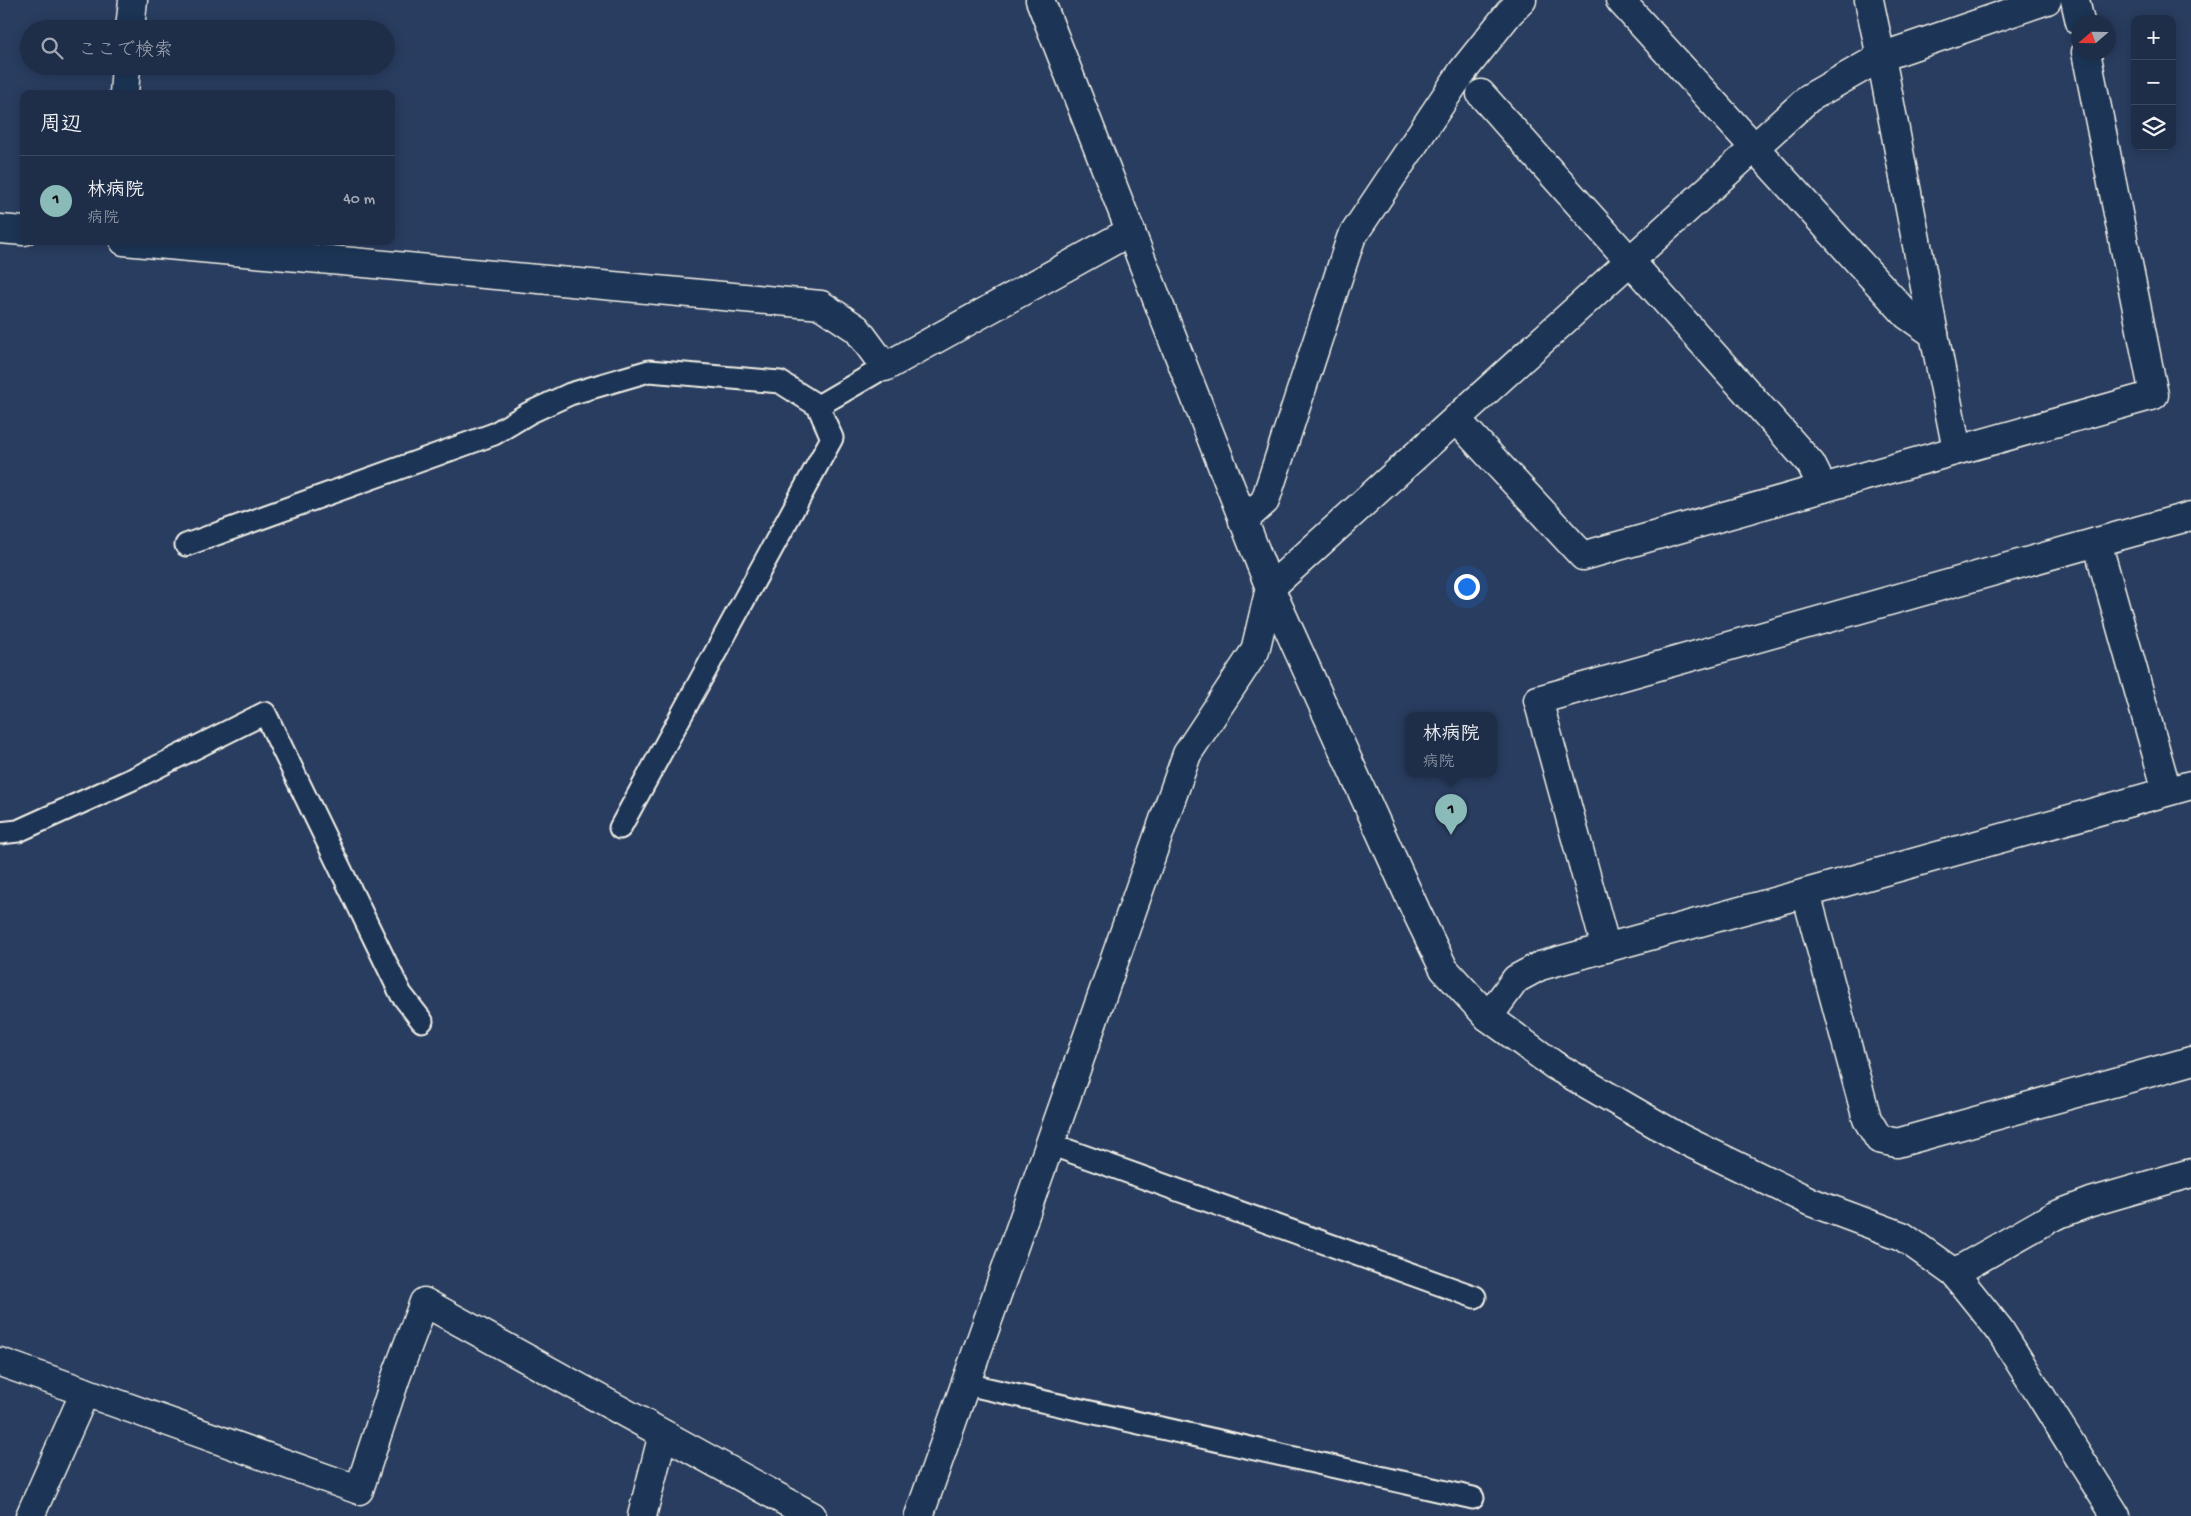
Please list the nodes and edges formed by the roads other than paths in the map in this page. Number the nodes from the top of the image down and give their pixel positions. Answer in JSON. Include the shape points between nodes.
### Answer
{"nodes":[{"id":1,"x":133,"y":0,"type":"edge"},
{"id":2,"x":1040,"y":0,"type":"edge"},
{"id":3,"x":1522,"y":0,"type":"edge"},
{"id":4,"x":1620,"y":0,"type":"edge"},
{"id":5,"x":1869,"y":0,"type":"edge"},
{"id":6,"x":2047,"y":0,"type":"edge"},
{"id":7,"x":2076,"y":0,"type":"edge"},
{"id":8,"x":2079,"y":15,"type":"edge"},
{"id":9,"x":131,"y":20,"type":"edge"},
{"id":10,"x":1881,"y":57,"type":"junction"},
{"id":11,"x":2088,"y":60,"type":"edge"},
{"id":12,"x":125,"y":75,"type":"edge"},
{"id":13,"x":124,"y":90,"type":"edge"},
{"id":14,"x":1481,"y":94,"type":"dead end"},
{"id":15,"x":1755,"y":146,"type":"junction"},
{"id":16,"x":0,"y":229,"type":"edge"},
{"id":17,"x":20,"y":231,"type":"edge"},
{"id":18,"x":1131,"y":231,"type":"junction"},
{"id":19,"x":168,"y":245,"type":"edge"},
{"id":20,"x":1629,"y":261,"type":"junction"},
{"id":21,"x":1934,"y":334,"type":"junction"},
{"id":22,"x":885,"y":367,"type":"junction"},
{"id":23,"x":818,"y":406,"type":"junction"},
{"id":24,"x":1456,"y":419,"type":"junction"},
{"id":25,"x":1957,"y":450,"type":"junction"},
{"id":26,"x":1823,"y":488,"type":"junction"},
{"id":27,"x":2191,"y":516,"type":"edge"},
{"id":28,"x":1243,"y":521,"type":"junction"},
{"id":29,"x":2097,"y":542,"type":"junction"},
{"id":30,"x":186,"y":545,"type":"dead end"},
{"id":31,"x":1270,"y":588,"type":"junction"},
{"id":32,"x":2179,"y":788,"type":"edge"},
{"id":33,"x":620,"y":828,"type":"dead end"},
{"id":34,"x":0,"y":833,"type":"edge"},
{"id":35,"x":1806,"y":893,"type":"junction"},
{"id":36,"x":1606,"y":948,"type":"junction"},
{"id":37,"x":1488,"y":1017,"type":"junction"},
{"id":38,"x":422,"y":1021,"type":"dead end"},
{"id":39,"x":2191,"y":1062,"type":"edge"},
{"id":40,"x":1050,"y":1144,"type":"junction"},
{"id":41,"x":2191,"y":1174,"type":"edge"},
{"id":42,"x":1954,"y":1273,"type":"junction"},
{"id":43,"x":1475,"y":1297,"type":"dead end"},
{"id":44,"x":0,"y":1362,"type":"edge"},
{"id":45,"x":966,"y":1384,"type":"junction"},
{"id":46,"x":85,"y":1392,"type":"junction"},
{"id":47,"x":663,"y":1434,"type":"junction"},
{"id":48,"x":1473,"y":1498,"type":"dead end"},
{"id":49,"x":30,"y":1516,"type":"edge"},
{"id":50,"x":642,"y":1516,"type":"edge"},
{"id":51,"x":812,"y":1516,"type":"edge"},
{"id":52,"x":919,"y":1516,"type":"edge"},
{"id":53,"x":2116,"y":1516,"type":"edge"}],
"edges":[{"from":1,"to":9,"type":"street"},
{"from":2,"to":18,"type":"street"},
{"from":3,"to":28,"type":"street","via":[[1462,72],[1351,238],[1265,501]]},
{"from":4,"to":15,"type":"street"},
{"from":5,"to":10,"type":"street"},
{"from":6,"to":10,"type":"street"},
{"from":7,"to":8,"type":"street"},
{"from":10,"to":15,"type":"street","via":[[1809,98]]},
{"from":10,"to":21,"type":"street"},
{"from":11,"to":25,"type":"street","via":[[2154,395]]},
{"from":12,"to":13,"type":"street"},
{"from":14,"to":20,"type":"street"},
{"from":15,"to":20,"type":"street"},
{"from":15,"to":21,"type":"street","via":[[1907,315]]},
{"from":16,"to":17,"type":"street"},
{"from":18,"to":22,"type":"street"},
{"from":18,"to":28,"type":"street"},
{"from":19,"to":22,"type":"street","via":[[821,305],[857,329]]},
{"from":20,"to":24,"type":"street"},
{"from":20,"to":26,"type":"street","via":[[1811,464]]},
{"from":21,"to":25,"type":"street"},
{"from":22,"to":23,"type":"lane"},
{"from":23,"to":30,"type":"lane","via":[[780,382],[649,371],[570,394],[494,434]]},
{"from":23,"to":33,"type":"lane","via":[[832,438]]},
{"from":24,"to":26,"type":"street","via":[[1583,556]]},
{"from":24,"to":31,"type":"street"},
{"from":25,"to":26,"type":"street"},
{"from":27,"to":29,"type":"street"},
{"from":28,"to":31,"type":"street"},
{"from":29,"to":32,"type":"street"},
{"from":29,"to":36,"type":"street","via":[[1538,700]]},
{"from":31,"to":37,"type":"street","via":[[1444,969]]},
{"from":31,"to":40,"type":"street","via":[[1255,651],[1187,754]]},
{"from":32,"to":35,"type":"street"},
{"from":34,"to":38,"type":"lane","via":[[18,831],[265,714],[401,994]]},
{"from":35,"to":36,"type":"street"},
{"from":35,"to":39,"type":"street","via":[[1867,1120],[1880,1139],[1897,1143]]},
{"from":36,"to":37,"type":"street","via":[[1540,966],[1516,979]]},
{"from":37,"to":42,"type":"street","via":[[1554,1065],[1680,1138],[1811,1202],[1902,1236]]},
{"from":40,"to":43,"type":"lane"},
{"from":40,"to":45,"type":"street"},
{"from":41,"to":42,"type":"street","via":[[2091,1202],[2054,1216]]},
{"from":42,"to":53,"type":"street","via":[[1999,1329]]},
{"from":44,"to":46,"type":"street"},
{"from":45,"to":48,"type":"lane"},
{"from":45,"to":52,"type":"street"},
{"from":46,"to":47,"type":"street","via":[[359,1490],[424,1302]]},
{"from":46,"to":49,"type":"street"},
{"from":47,"to":50,"type":"street"},
{"from":47,"to":51,"type":"street"}]}
